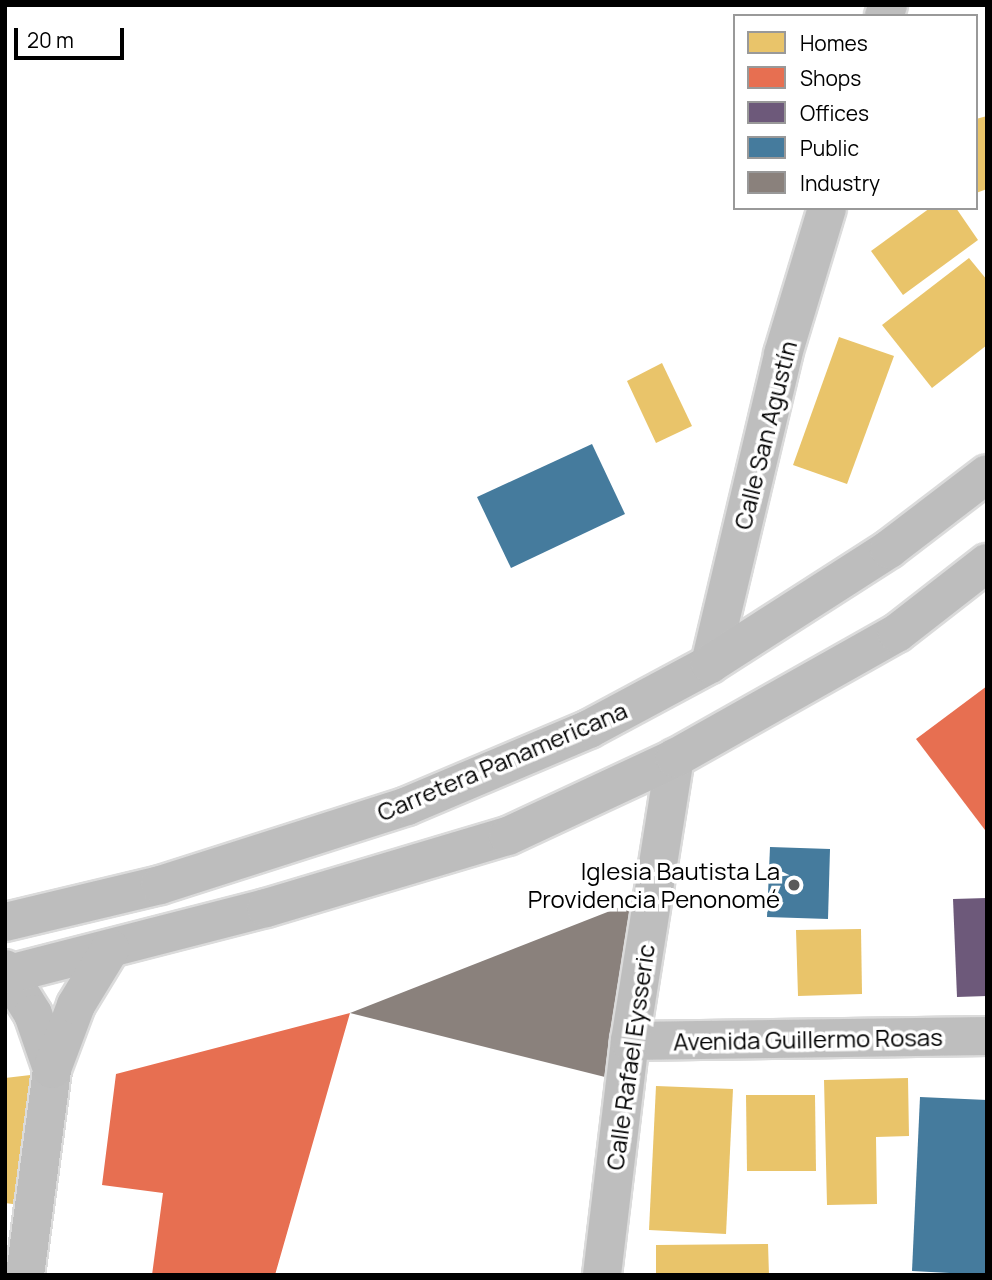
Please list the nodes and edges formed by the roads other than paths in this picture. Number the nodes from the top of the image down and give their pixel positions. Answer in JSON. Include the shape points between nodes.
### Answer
{"nodes":[{"id":1,"x":826,"y":210,"type":"edge"},
{"id":2,"x":987,"y":474,"type":"edge"},
{"id":3,"x":987,"y":563,"type":"edge"},
{"id":4,"x":710,"y":664,"type":"junction"},
{"id":5,"x":676,"y":758,"type":"junction"},
{"id":6,"x":5,"y":922,"type":"edge"},
{"id":7,"x":110,"y":949,"type":"junction"},
{"id":8,"x":7,"y":972,"type":"edge"},
{"id":9,"x":987,"y":1036,"type":"edge"},
{"id":10,"x":630,"y":1041,"type":"junction"},
{"id":11,"x":52,"y":1069,"type":"junction"},
{"id":12,"x":25,"y":1275,"type":"edge"},
{"id":13,"x":602,"y":1275,"type":"edge"}],
"edges":[{"from":1,"to":4,"type":"street","name":"Calle San Agustín","via":[[783,354]]},
{"from":2,"to":4,"type":"highway","name":"Carretera Panamericana","via":[[890,549]]},
{"from":3,"to":5,"type":"highway","via":[[897,633]]},
{"from":4,"to":6,"type":"highway","name":"Carretera Panamericana","via":[[589,729],[407,806],[160,885]]},
{"from":5,"to":7,"type":"highway","via":[[508,836]]},
{"from":5,"to":10,"type":"street","name":"Calle Rafael Eysseric"},
{"from":7,"to":8,"type":"highway"},
{"from":7,"to":11,"type":"highway","via":[[76,1005]]},
{"from":8,"to":11,"type":"highway","via":[[33,1014]]},
{"from":9,"to":10,"type":"street","name":"Avenida Guillermo Rosas"},
{"from":10,"to":13,"type":"street","name":"Calle Rafael Eysseric"},
{"from":11,"to":12,"type":"street"}]}
